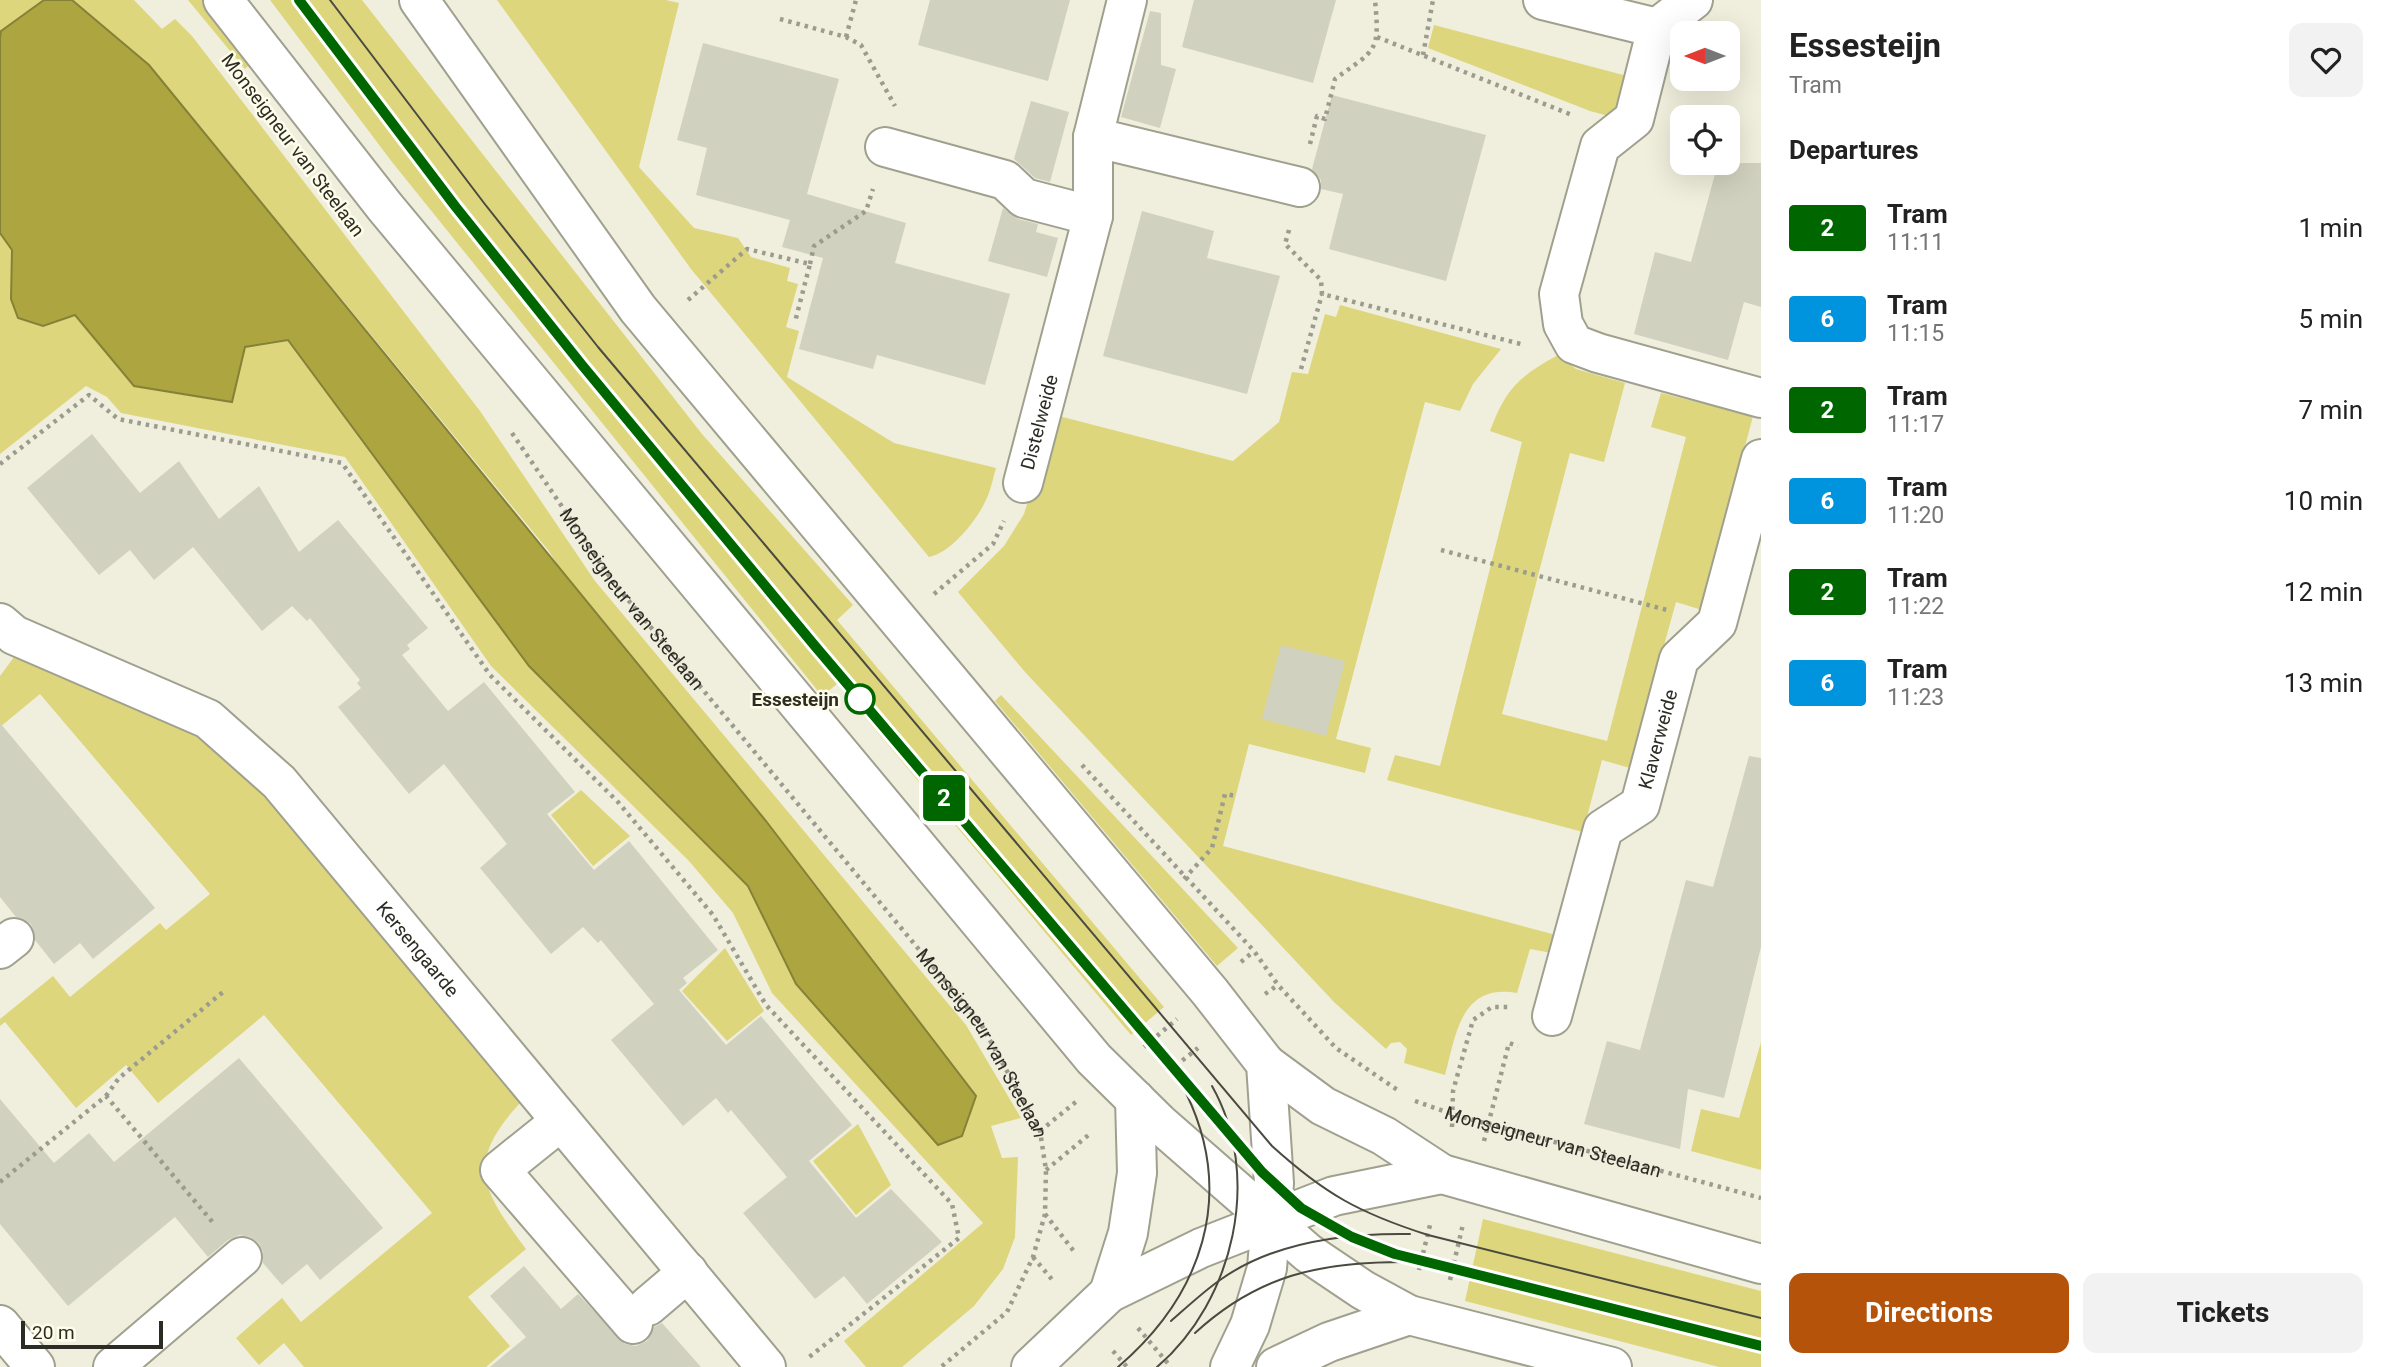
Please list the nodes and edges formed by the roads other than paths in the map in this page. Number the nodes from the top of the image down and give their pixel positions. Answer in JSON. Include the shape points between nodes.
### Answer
{"nodes":[{"id":1,"x":223,"y":0,"type":"edge"},
{"id":2,"x":419,"y":0,"type":"edge"},
{"id":3,"x":1127,"y":0,"type":"edge"},
{"id":4,"x":1544,"y":0,"type":"edge"},
{"id":5,"x":1693,"y":0,"type":"edge"},
{"id":6,"x":1657,"y":28,"type":"junction"},
{"id":7,"x":1093,"y":137,"type":"junction"},
{"id":8,"x":885,"y":147,"type":"road end"},
{"id":9,"x":1300,"y":187,"type":"road end"},
{"id":10,"x":1093,"y":216,"type":"junction"},
{"id":11,"x":1761,"y":398,"type":"edge"},
{"id":12,"x":1761,"y":459,"type":"edge"},
{"id":13,"x":1023,"y":483,"type":"road end"},
{"id":14,"x":0,"y":623,"type":"edge"},
{"id":15,"x":1552,"y":1016,"type":"road end"},
{"id":16,"x":1266,"y":1064,"type":"junction"},
{"id":17,"x":1122,"y":1087,"type":"junction"},
{"id":18,"x":561,"y":1121,"type":"junction"},
{"id":19,"x":1458,"y":1178,"type":"junction"},
{"id":20,"x":1273,"y":1220,"type":"junction"},
{"id":21,"x":242,"y":1257,"type":"road end"},
{"id":22,"x":1761,"y":1264,"type":"edge"},
{"id":23,"x":688,"y":1272,"type":"junction"},
{"id":24,"x":1110,"y":1293,"type":"junction"},
{"id":25,"x":1424,"y":1318,"type":"junction"},
{"id":26,"x":0,"y":1325,"type":"edge"},
{"id":27,"x":760,"y":1365,"type":"edge"},
{"id":28,"x":34,"y":1367,"type":"edge"},
{"id":29,"x":113,"y":1367,"type":"edge"},
{"id":30,"x":1031,"y":1367,"type":"edge"},
{"id":31,"x":1230,"y":1367,"type":"edge"},
{"id":32,"x":1276,"y":1367,"type":"edge"},
{"id":33,"x":1612,"y":1367,"type":"edge"}],
"edges":[{"from":1,"to":17,"type":"main road","name":"Monseigneur van Steelaan","via":[[385,207]]},
{"from":2,"to":16,"type":"main road","via":[[638,309]]},
{"from":3,"to":7,"type":"main road","name":"Distelweide"},
{"from":4,"to":6,"type":"main road"},
{"from":5,"to":6,"type":"main road"},
{"from":6,"to":11,"type":"main road","via":[[1634,119],[1600,146],[1559,294],[1563,324],[1574,344],[1598,354]]},
{"from":7,"to":9,"type":"main road"},
{"from":7,"to":10,"type":"main road","name":"Distelweide"},
{"from":8,"to":10,"type":"main road","via":[[1005,180],[1024,198]]},
{"from":10,"to":13,"type":"main road","name":"Distelweide"},
{"from":12,"to":15,"type":"main road","name":"Klaverweide","via":[[1717,623],[1679,659],[1640,805],[1603,830]]},
{"from":14,"to":18,"type":"main road","name":"Kersengaarde","via":[[14,635],[208,719],[269,773]]},
{"from":16,"to":19,"type":"main road","via":[[1323,1106]]},
{"from":16,"to":20,"type":"main road"},
{"from":17,"to":20,"type":"main road","name":"Monseigneur van Steelaan","via":[[1239,1195]]},
{"from":17,"to":24,"type":"main road","via":[[1137,1173],[1128,1233]]},
{"from":18,"to":23,"type":"main road","name":"Kersengaarde"},
{"from":18,"to":23,"type":"main road","via":[[500,1170],[640,1315]]},
{"from":19,"to":20,"type":"main road","via":[[1334,1196]]},
{"from":19,"to":22,"type":"main road"},
{"from":20,"to":24,"type":"main road","via":[[1201,1248]]},
{"from":20,"to":25,"type":"main road","name":"Monseigneur van Steelaan","via":[[1328,1267]]},
{"from":20,"to":31,"type":"main road","via":[[1267,1268],[1250,1325]]},
{"from":21,"to":29,"type":"main road"},
{"from":23,"to":27,"type":"main road","name":"Kersengaarde"},
{"from":24,"to":30,"type":"main road"},
{"from":25,"to":32,"type":"main road","via":[[1329,1342]]},
{"from":25,"to":33,"type":"main road","name":"Monseigneur van Steelaan"},
{"from":26,"to":28,"type":"main road"}]}
